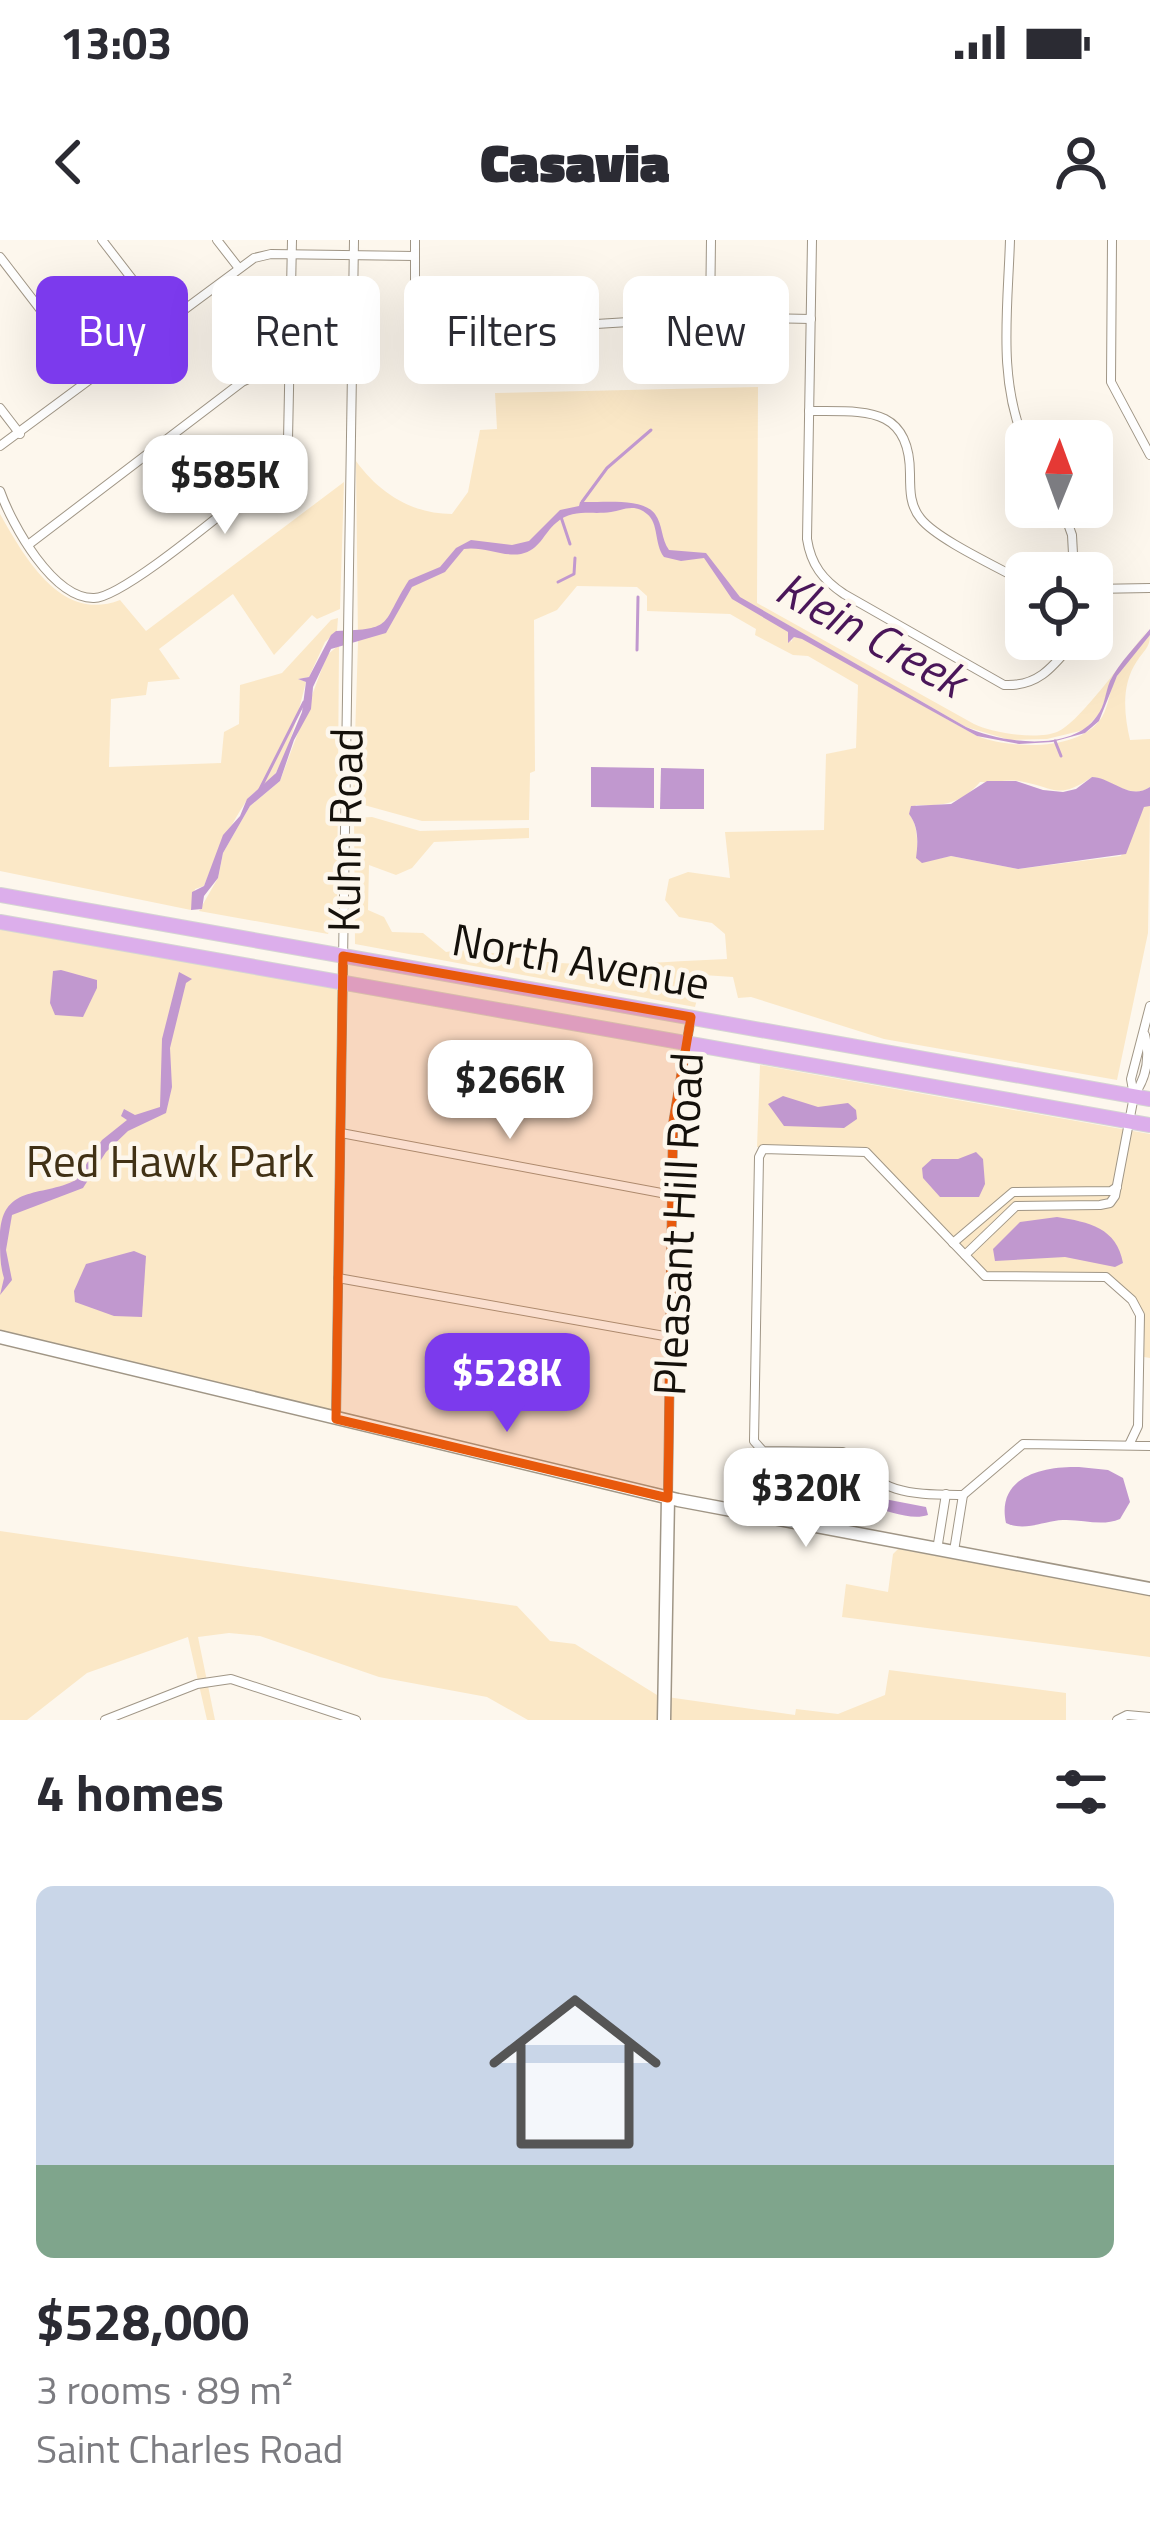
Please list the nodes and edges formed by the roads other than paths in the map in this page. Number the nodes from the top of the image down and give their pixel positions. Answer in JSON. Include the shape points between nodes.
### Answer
{"nodes":[{"id":1,"x":102,"y":240,"type":"edge"},
{"id":2,"x":218,"y":240,"type":"edge"},
{"id":3,"x":292,"y":240,"type":"edge"},
{"id":4,"x":354,"y":240,"type":"edge"},
{"id":5,"x":416,"y":240,"type":"edge"},
{"id":6,"x":711,"y":240,"type":"edge"},
{"id":7,"x":812,"y":240,"type":"edge"},
{"id":8,"x":1010,"y":240,"type":"edge"},
{"id":9,"x":1112,"y":240,"type":"edge"},
{"id":10,"x":292,"y":254,"type":"junction"},
{"id":11,"x":353,"y":256,"type":"junction"},
{"id":12,"x":415,"y":256,"type":"junction"},
{"id":13,"x":0,"y":257,"type":"edge"},
{"id":14,"x":238,"y":267,"type":"junction"},
{"id":15,"x":130,"y":276,"type":"edge"},
{"id":16,"x":292,"y":276,"type":"edge"},
{"id":17,"x":415,"y":276,"type":"edge"},
{"id":18,"x":711,"y":276,"type":"edge"},
{"id":19,"x":36,"y":304,"type":"edge"},
{"id":20,"x":188,"y":305,"type":"edge"},
{"id":21,"x":789,"y":319,"type":"edge"},
{"id":22,"x":811,"y":319,"type":"junction"},
{"id":23,"x":84,"y":384,"type":"edge"},
{"id":24,"x":239,"y":384,"type":"edge"},
{"id":25,"x":290,"y":384,"type":"edge"},
{"id":26,"x":0,"y":408,"type":"edge"},
{"id":27,"x":809,"y":411,"type":"junction"},
{"id":28,"x":1017,"y":420,"type":"edge"},
{"id":29,"x":20,"y":434,"type":"junction"},
{"id":30,"x":0,"y":446,"type":"edge"},
{"id":31,"x":1150,"y":455,"type":"edge"},
{"id":32,"x":0,"y":491,"type":"edge"},
{"id":33,"x":28,"y":545,"type":"junction"},
{"id":34,"x":1005,"y":570,"type":"edge"},
{"id":35,"x":1150,"y":588,"type":"edge"},
{"id":36,"x":1113,"y":589,"type":"edge"},
{"id":37,"x":1057,"y":660,"type":"edge"},
{"id":38,"x":0,"y":895,"type":"edge"},
{"id":39,"x":0,"y":922,"type":"edge"},
{"id":40,"x":343,"y":956,"type":"junction"},
{"id":41,"x":343,"y":980,"type":"junction"},
{"id":42,"x":1150,"y":1006,"type":"edge"},
{"id":43,"x":691,"y":1017,"type":"junction"},
{"id":44,"x":684,"y":1040,"type":"junction"},
{"id":45,"x":1142,"y":1097,"type":"edge"},
{"id":46,"x":1130,"y":1121,"type":"junction"},
{"id":47,"x":1150,"y":1125,"type":"edge"},
{"id":48,"x":340,"y":1133,"type":"junction"},
{"id":49,"x":1118,"y":1187,"type":"junction"},
{"id":50,"x":1072,"y":1190,"type":"junction"},
{"id":51,"x":672,"y":1195,"type":"junction"},
{"id":52,"x":1072,"y":1204,"type":"junction"},
{"id":53,"x":953,"y":1243,"type":"junction"},
{"id":54,"x":964,"y":1255,"type":"junction"},
{"id":55,"x":338,"y":1278,"type":"junction"},
{"id":56,"x":0,"y":1337,"type":"edge"},
{"id":57,"x":670,"y":1337,"type":"junction"},
{"id":58,"x":1145,"y":1360,"type":"edge"},
{"id":59,"x":336,"y":1419,"type":"junction"},
{"id":60,"x":1138,"y":1426,"type":"junction"},
{"id":61,"x":1150,"y":1442,"type":"edge"},
{"id":62,"x":1130,"y":1445,"type":"junction"},
{"id":63,"x":946,"y":1494,"type":"junction"},
{"id":64,"x":963,"y":1495,"type":"junction"},
{"id":65,"x":668,"y":1498,"type":"junction"},
{"id":66,"x":937,"y":1550,"type":"junction"},
{"id":67,"x":953,"y":1553,"type":"junction"},
{"id":68,"x":1150,"y":1589,"type":"edge"},
{"id":69,"x":330,"y":1716,"type":"edge"},
{"id":70,"x":1150,"y":1717,"type":"edge"},
{"id":71,"x":105,"y":1720,"type":"edge"},
{"id":72,"x":356,"y":1720,"type":"edge"},
{"id":73,"x":664,"y":1720,"type":"edge"},
{"id":74,"x":1118,"y":1720,"type":"edge"}],
"edges":[{"from":1,"to":15,"type":"street"},
{"from":2,"to":14,"type":"street"},
{"from":3,"to":10,"type":"street"},
{"from":4,"to":11,"type":"street","name":"Kuhn Road"},
{"from":5,"to":12,"type":"street"},
{"from":6,"to":18,"type":"street"},
{"from":7,"to":22,"type":"street"},
{"from":8,"to":28,"type":"street","via":[[1008,380]]},
{"from":9,"to":31,"type":"street","via":[[1111,382]]},
{"from":10,"to":11,"type":"street"},
{"from":10,"to":14,"type":"street","via":[[262,255]]},
{"from":10,"to":16,"type":"street"},
{"from":11,"to":12,"type":"street"},
{"from":11,"to":40,"type":"street","name":"Kuhn Road"},
{"from":12,"to":17,"type":"street"},
{"from":13,"to":19,"type":"street"},
{"from":14,"to":20,"type":"street"},
{"from":21,"to":22,"type":"street"},
{"from":22,"to":27,"type":"street"},
{"from":23,"to":29,"type":"street"},
{"from":24,"to":33,"type":"street"},
{"from":25,"to":33,"type":"street","via":[[288,440],[275,470],[118,591],[94,598],[69,592]]},
{"from":26,"to":29,"type":"street"},
{"from":27,"to":34,"type":"street","via":[[870,412],[898,428],[922,521]]},
{"from":27,"to":37,"type":"street","via":[[807,539],[825,581],[1004,685],[1042,677]]},
{"from":29,"to":30,"type":"street"},
{"from":32,"to":33,"type":"street"},
{"from":35,"to":36,"type":"street"},
{"from":38,"to":40,"type":"main road","name":"North Avenue"},
{"from":39,"to":41,"type":"main road","name":"North Avenue"},
{"from":40,"to":41,"type":"street","name":"Kuhn Road"},
{"from":40,"to":43,"type":"main road","name":"North Avenue"},
{"from":41,"to":44,"type":"main road","name":"North Avenue"},
{"from":41,"to":48,"type":"street","name":"Kuhn Road"},
{"from":42,"to":45,"type":"street"},
{"from":43,"to":44,"type":"street","name":"Pleasant Hill Road"},
{"from":43,"to":45,"type":"main road","name":"North Avenue"},
{"from":44,"to":46,"type":"main road","name":"North Avenue"},
{"from":44,"to":51,"type":"street","name":"Pleasant Hill Road"},
{"from":45,"to":46,"type":"street"},
{"from":46,"to":47,"type":"main road","name":"North Avenue"},
{"from":46,"to":49,"type":"street"},
{"from":48,"to":51,"type":"street"},
{"from":48,"to":55,"type":"street","name":"Kuhn Road"},
{"from":49,"to":50,"type":"street"},
{"from":49,"to":52,"type":"street","via":[[1110,1203]]},
{"from":50,"to":52,"type":"street"},
{"from":50,"to":53,"type":"street","via":[[1013,1192]]},
{"from":51,"to":57,"type":"street","name":"Pleasant Hill Road"},
{"from":52,"to":54,"type":"street","via":[[1016,1206]]},
{"from":53,"to":54,"type":"street"},
{"from":53,"to":63,"type":"street","via":[[866,1153],[763,1149],[759,1157],[754,1441],[763,1451],[843,1452],[896,1492]]},
{"from":54,"to":58,"type":"street","via":[[985,1276],[1106,1277],[1138,1308]]},
{"from":55,"to":57,"type":"street"},
{"from":55,"to":59,"type":"street","name":"Kuhn Road"},
{"from":56,"to":59,"type":"street"},
{"from":57,"to":65,"type":"street","name":"Pleasant Hill Road"},
{"from":58,"to":60,"type":"street"},
{"from":59,"to":65,"type":"street"},
{"from":60,"to":61,"type":"street"},
{"from":60,"to":62,"type":"street"},
{"from":61,"to":62,"type":"street"},
{"from":62,"to":64,"type":"street","via":[[1023,1444]]},
{"from":63,"to":64,"type":"street"},
{"from":63,"to":66,"type":"street"},
{"from":64,"to":67,"type":"street"},
{"from":65,"to":66,"type":"street"},
{"from":65,"to":73,"type":"street","name":"Pleasant Hill Road"},
{"from":66,"to":67,"type":"street"},
{"from":67,"to":68,"type":"street"},
{"from":69,"to":71,"type":"street","via":[[253,1684],[215,1680]]},
{"from":69,"to":72,"type":"street"},
{"from":70,"to":74,"type":"street"}]}
